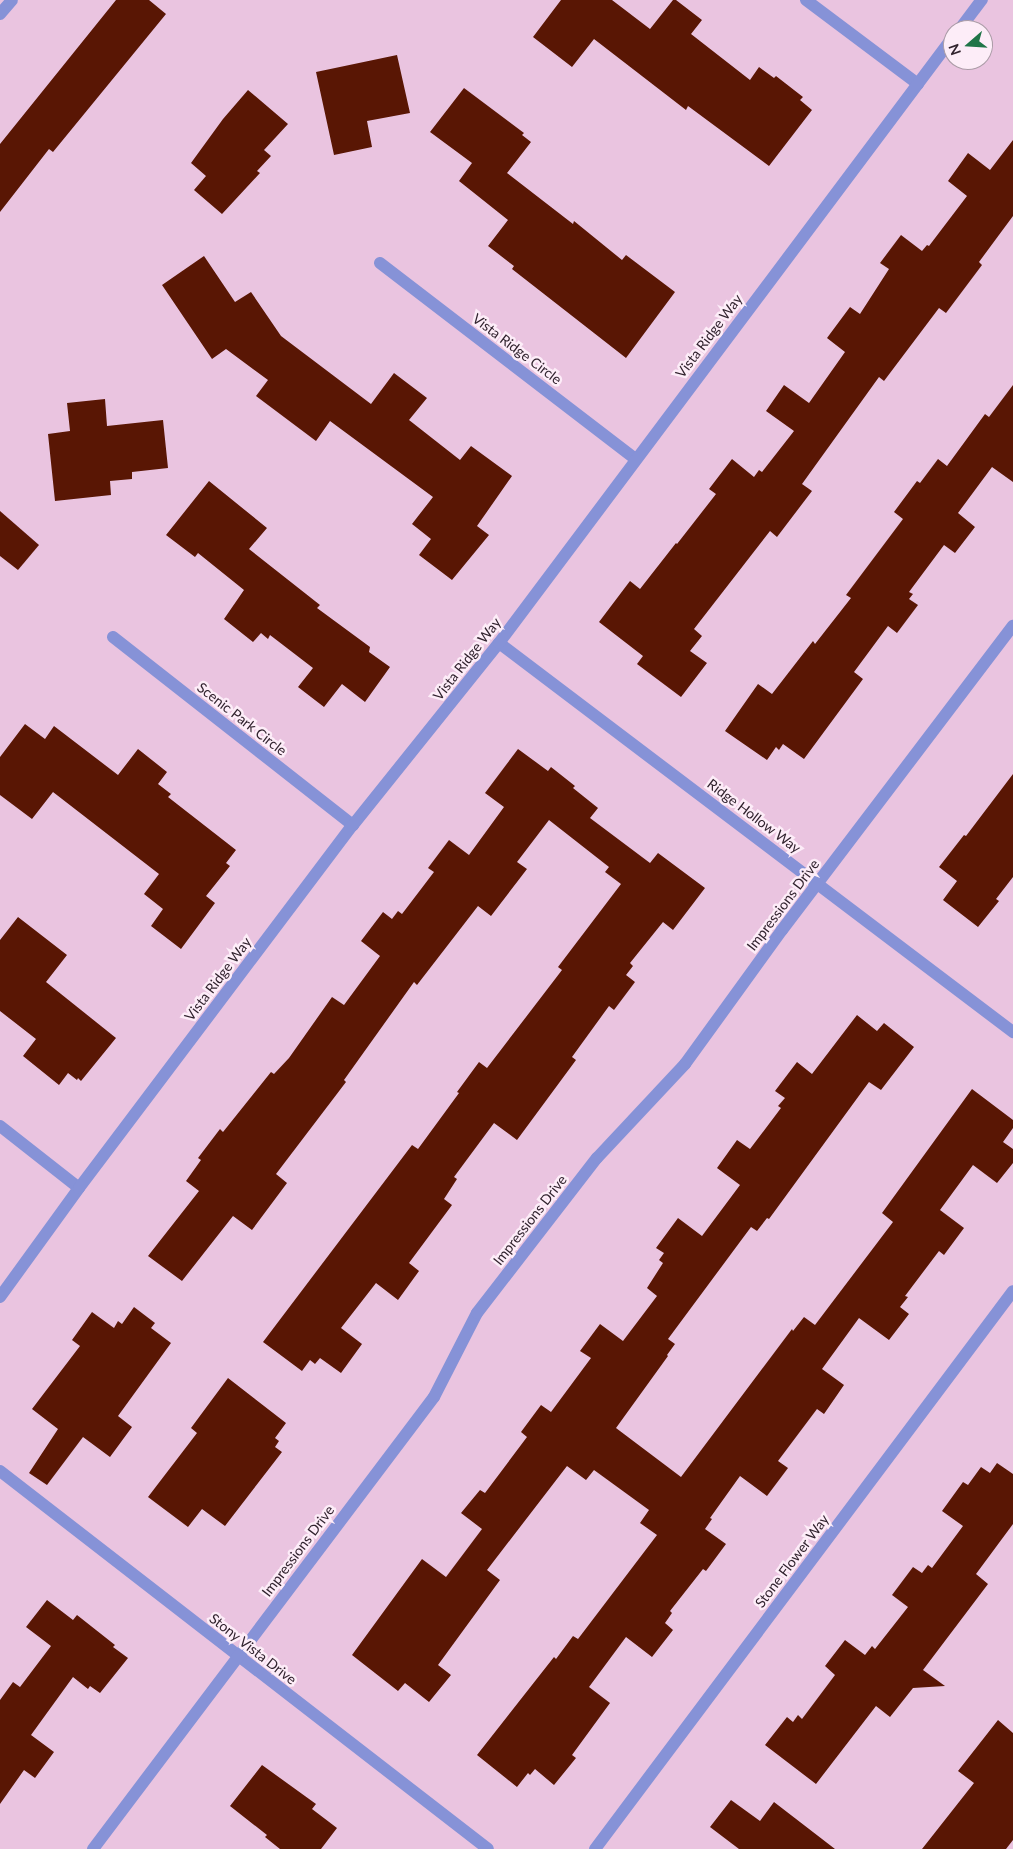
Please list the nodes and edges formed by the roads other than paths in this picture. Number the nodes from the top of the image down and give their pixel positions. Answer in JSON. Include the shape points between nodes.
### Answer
{"nodes":[{"id":1,"x":12,"y":0,"type":"edge"},
{"id":2,"x":806,"y":0,"type":"edge"},
{"id":3,"x":982,"y":0,"type":"edge"},
{"id":4,"x":0,"y":14,"type":"edge"},
{"id":5,"x":967,"y":20,"type":"edge"},
{"id":6,"x":943,"y":50,"type":"edge"},
{"id":7,"x":918,"y":84,"type":"junction"},
{"id":8,"x":380,"y":263,"type":"dead end"},
{"id":9,"x":636,"y":459,"type":"junction"},
{"id":10,"x":1013,"y":626,"type":"edge"},
{"id":11,"x":113,"y":637,"type":"dead end"},
{"id":12,"x":499,"y":643,"type":"junction"},
{"id":13,"x":353,"y":825,"type":"junction"},
{"id":14,"x":818,"y":883,"type":"junction"},
{"id":15,"x":1013,"y":1032,"type":"edge"},
{"id":16,"x":0,"y":1126,"type":"edge"},
{"id":17,"x":78,"y":1188,"type":"junction"},
{"id":18,"x":1013,"y":1291,"type":"edge"},
{"id":19,"x":0,"y":1297,"type":"edge"},
{"id":20,"x":0,"y":1471,"type":"edge"},
{"id":21,"x":237,"y":1657,"type":"junction"},
{"id":22,"x":93,"y":1849,"type":"edge"},
{"id":23,"x":488,"y":1849,"type":"edge"},
{"id":24,"x":595,"y":1849,"type":"edge"}],
"edges":[{"from":1,"to":4,"type":"street"},
{"from":2,"to":7,"type":"street"},
{"from":3,"to":5,"type":"street"},
{"from":6,"to":7,"type":"street","name":"Vista Ridge Way"},
{"from":7,"to":9,"type":"street","name":"Vista Ridge Way"},
{"from":8,"to":9,"type":"street","name":"Vista Ridge Circle"},
{"from":9,"to":12,"type":"street","name":"Vista Ridge Way"},
{"from":10,"to":14,"type":"street","name":"Impressions Drive"},
{"from":11,"to":13,"type":"street","name":"Scenic Park Circle"},
{"from":12,"to":13,"type":"street","name":"Vista Ridge Way"},
{"from":12,"to":14,"type":"street","name":"Ridge Hollow Way"},
{"from":13,"to":17,"type":"street","name":"Vista Ridge Way"},
{"from":14,"to":15,"type":"street","name":"Ridge Hollow Way"},
{"from":14,"to":21,"type":"street","name":"Impressions Drive","via":[[685,1064],[597,1158],[477,1313],[434,1397]]},
{"from":16,"to":17,"type":"street"},
{"from":17,"to":19,"type":"street","name":"Vista Ridge Way"},
{"from":18,"to":24,"type":"street","name":"Stone Flower Way"},
{"from":20,"to":21,"type":"street","name":"Stony Vista Drive"},
{"from":21,"to":22,"type":"street","name":"Impressions Drive"},
{"from":21,"to":23,"type":"street","name":"Stony Vista Drive"}]}
